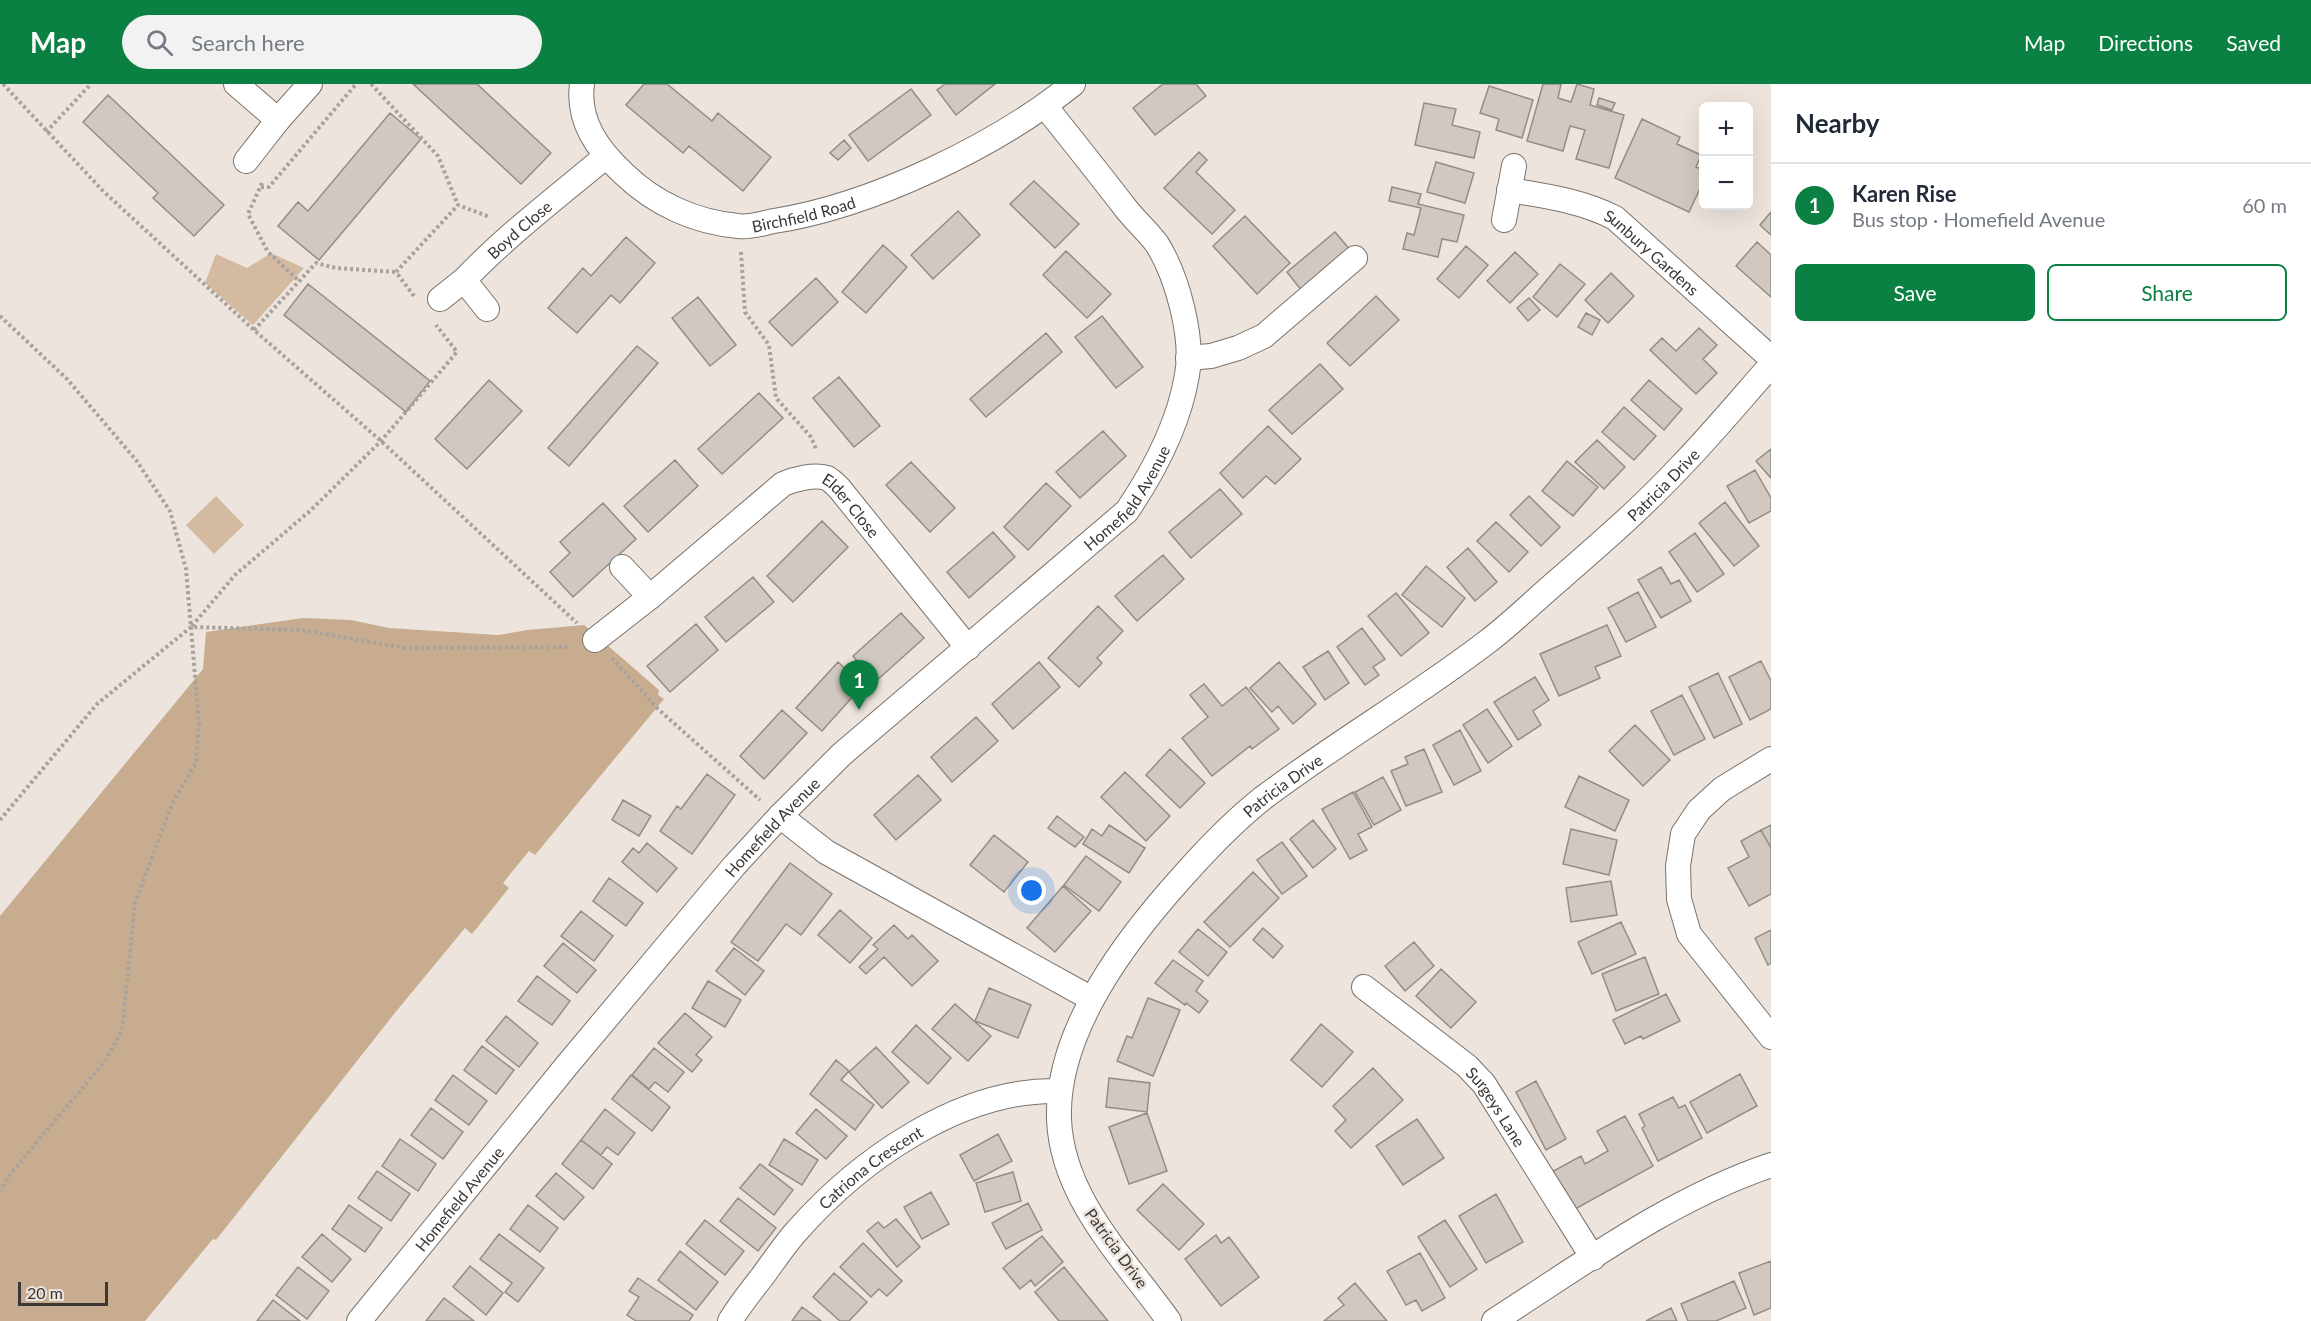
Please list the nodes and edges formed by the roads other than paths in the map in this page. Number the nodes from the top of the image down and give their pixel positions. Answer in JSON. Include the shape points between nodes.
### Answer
{"nodes":[{"id":1,"x":237,"y":84,"type":"edge"},
{"id":2,"x":310,"y":84,"type":"edge"},
{"id":3,"x":582,"y":84,"type":"edge"},
{"id":4,"x":1073,"y":84,"type":"edge"},
{"id":5,"x":1045,"y":106,"type":"junction"},
{"id":6,"x":278,"y":120,"type":"junction"},
{"id":7,"x":250,"y":156,"type":"road end"},
{"id":8,"x":605,"y":157,"type":"junction"},
{"id":9,"x":1514,"y":166,"type":"dead end"},
{"id":10,"x":1509,"y":190,"type":"junction"},
{"id":11,"x":1504,"y":219,"type":"dead end"},
{"id":12,"x":1355,"y":258,"type":"dead end"},
{"id":13,"x":464,"y":280,"type":"junction"},
{"id":14,"x":440,"y":299,"type":"dead end"},
{"id":15,"x":488,"y":309,"type":"dead end"},
{"id":16,"x":1188,"y":358,"type":"junction"},
{"id":17,"x":1771,"y":358,"type":"edge"},
{"id":18,"x":1771,"y":365,"type":"edge"},
{"id":19,"x":622,"y":567,"type":"dead end"},
{"id":20,"x":650,"y":597,"type":"junction"},
{"id":21,"x":595,"y":640,"type":"road end"},
{"id":22,"x":968,"y":648,"type":"junction"},
{"id":23,"x":1771,"y":759,"type":"edge"},
{"id":24,"x":780,"y":816,"type":"junction"},
{"id":25,"x":1364,"y":987,"type":"dead end"},
{"id":26,"x":1092,"y":999,"type":"junction"},
{"id":27,"x":1768,"y":1026,"type":"edge"},
{"id":28,"x":1060,"y":1091,"type":"junction"},
{"id":29,"x":1771,"y":1165,"type":"edge"},
{"id":30,"x":1593,"y":1258,"type":"junction"},
{"id":31,"x":359,"y":1321,"type":"edge"},
{"id":32,"x":730,"y":1321,"type":"edge"},
{"id":33,"x":1169,"y":1321,"type":"edge"},
{"id":34,"x":1494,"y":1321,"type":"edge"}],
"edges":[{"from":1,"to":6,"type":"street"},
{"from":2,"to":6,"type":"street"},
{"from":3,"to":8,"type":"street","name":"Birchfield Road","via":[[585,123]]},
{"from":4,"to":5,"type":"street","name":"Birchfield Road"},
{"from":5,"to":8,"type":"street","name":"Birchfield Road","via":[[934,168],[867,196],[824,211],[740,227],[675,210],[629,179]]},
{"from":5,"to":16,"type":"street","name":"Homefield Avenue","via":[[1156,243],[1182,305]]},
{"from":6,"to":7,"type":"street"},
{"from":8,"to":13,"type":"street","name":"Boyd Close","via":[[518,228]]},
{"from":9,"to":10,"type":"street"},
{"from":10,"to":11,"type":"street"},
{"from":10,"to":17,"type":"street","name":"Sunbury Gardens","via":[[1574,202],[1615,218]]},
{"from":12,"to":16,"type":"street","via":[[1264,336],[1211,356]]},
{"from":13,"to":14,"type":"street","name":"Boyd Close"},
{"from":13,"to":15,"type":"street"},
{"from":16,"to":22,"type":"street","name":"Homefield Avenue","via":[[1187,375],[1169,432],[1150,475],[1127,511]]},
{"from":18,"to":26,"type":"street","name":"Patricia Drive","via":[[1679,468],[1488,641],[1261,800],[1208,848],[1151,912]]},
{"from":19,"to":20,"type":"street"},
{"from":20,"to":21,"type":"street","name":"Elder Close"},
{"from":20,"to":22,"type":"street","name":"Elder Close","via":[[783,484],[828,478]]},
{"from":22,"to":24,"type":"street","name":"Homefield Avenue","via":[[841,755]]},
{"from":23,"to":27,"type":"street","via":[[1722,789],[1699,810],[1683,834],[1678,866],[1679,899],[1689,934]]},
{"from":24,"to":26,"type":"street","via":[[826,852]]},
{"from":24,"to":31,"type":"street","name":"Homefield Avenue","via":[[568,1064]]},
{"from":25,"to":30,"type":"street","name":"Surgeys Lane","via":[[1459,1059],[1484,1084]]},
{"from":26,"to":28,"type":"street","name":"Patricia Drive","via":[[1068,1058]]},
{"from":28,"to":32,"type":"street","name":"Catriona Crescent","via":[[1041,1090],[989,1101],[910,1134],[857,1174],[795,1233]]},
{"from":28,"to":33,"type":"street","name":"Patricia Drive","via":[[1059,1123],[1072,1180],[1090,1215]]},
{"from":29,"to":30,"type":"street","via":[[1736,1177],[1636,1228]]},
{"from":30,"to":34,"type":"street"}]}
